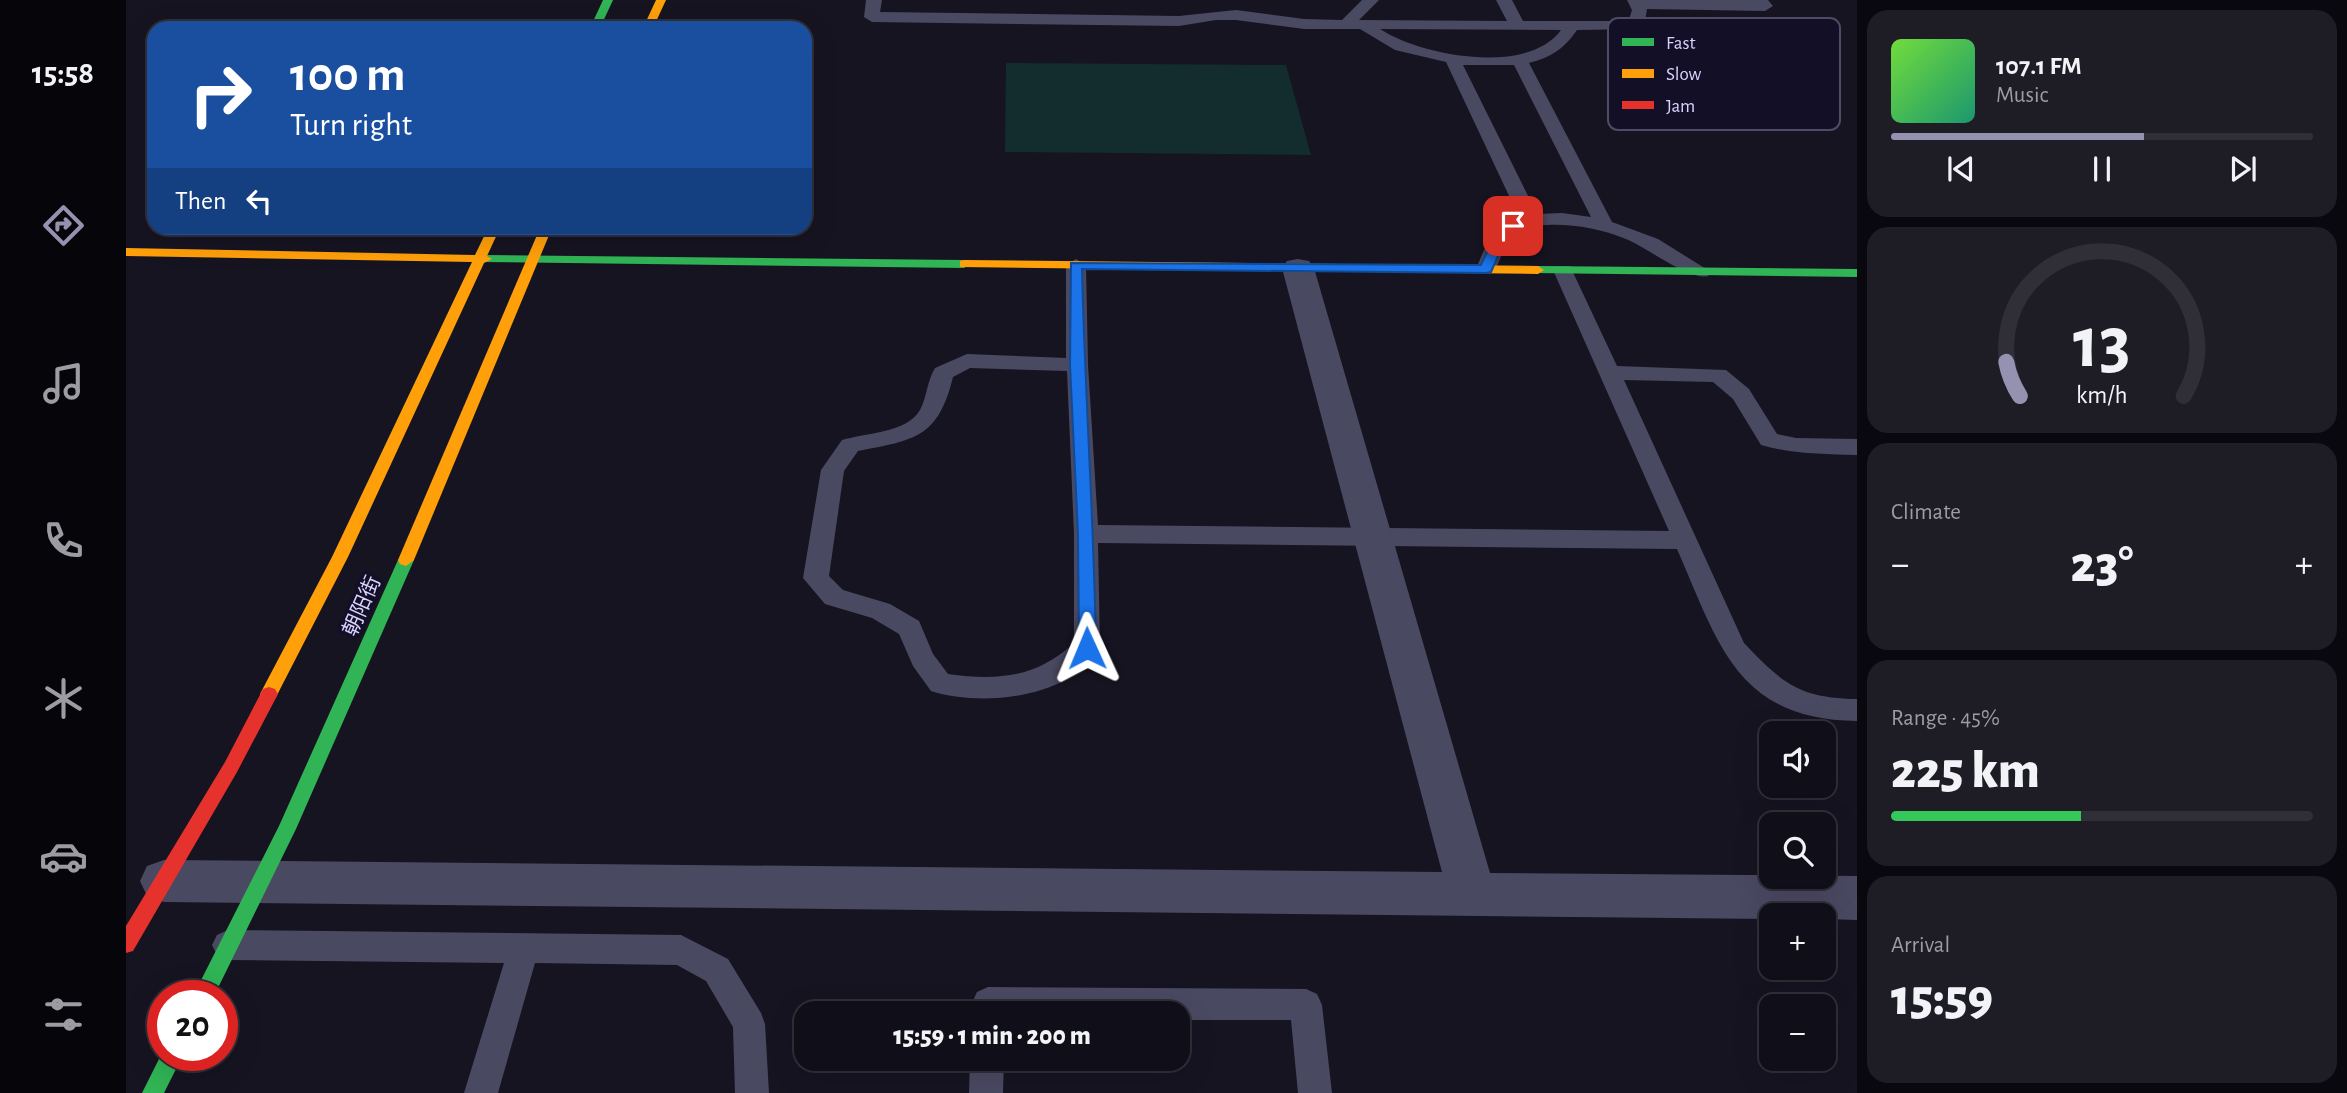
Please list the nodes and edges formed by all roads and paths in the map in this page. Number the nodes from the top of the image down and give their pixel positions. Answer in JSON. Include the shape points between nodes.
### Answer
{"nodes":[{"id":1,"x":608,"y":0,"type":"edge"},
{"id":2,"x":661,"y":0,"type":"edge"},
{"id":3,"x":874,"y":0,"type":"edge"},
{"id":4,"x":1101,"y":0,"type":"edge"},
{"id":5,"x":1371,"y":0,"type":"edge"},
{"id":6,"x":1504,"y":0,"type":"edge"},
{"id":7,"x":1760,"y":0,"type":"edge"},
{"id":8,"x":1636,"y":2,"type":"edge"},
{"id":9,"x":1234,"y":7,"type":"edge"},
{"id":10,"x":1103,"y":20,"type":"junction"},
{"id":11,"x":598,"y":21,"type":"edge"},
{"id":12,"x":651,"y":21,"type":"edge"},
{"id":13,"x":1345,"y":24,"type":"junction"},
{"id":14,"x":1364,"y":25,"type":"junction"},
{"id":15,"x":1517,"y":25,"type":"junction"},
{"id":16,"x":1608,"y":25,"type":"edge"},
{"id":17,"x":1572,"y":26,"type":"junction"},
{"id":18,"x":1452,"y":59,"type":"junction"},
{"id":19,"x":1519,"y":60,"type":"junction"},
{"id":20,"x":1531,"y":222,"type":"junction"},
{"id":21,"x":1604,"y":224,"type":"junction"},
{"id":22,"x":490,"y":235,"type":"edge"},
{"id":23,"x":543,"y":235,"type":"edge"},
{"id":24,"x":126,"y":252,"type":"edge"},
{"id":25,"x":477,"y":259,"type":"junction"},
{"id":26,"x":531,"y":260,"type":"junction"},
{"id":27,"x":1076,"y":265,"type":"junction"},
{"id":28,"x":1298,"y":268,"type":"junction"},
{"id":29,"x":1486,"y":269,"type":"junction"},
{"id":30,"x":1563,"y":270,"type":"junction"},
{"id":31,"x":1701,"y":272,"type":"junction"},
{"id":32,"x":1857,"y":273,"type":"edge"},
{"id":33,"x":1077,"y":365,"type":"junction"},
{"id":34,"x":1609,"y":373,"type":"junction"},
{"id":35,"x":1857,"y":447,"type":"edge"},
{"id":36,"x":1086,"y":534,"type":"junction"},
{"id":37,"x":1373,"y":538,"type":"junction"},
{"id":38,"x":1684,"y":540,"type":"junction"},
{"id":39,"x":1857,"y":710,"type":"edge"},
{"id":40,"x":164,"y":881,"type":"junction"},
{"id":41,"x":260,"y":883,"type":"junction"},
{"id":42,"x":1472,"y":894,"type":"junction"},
{"id":43,"x":1857,"y":898,"type":"edge"},
{"id":44,"x":126,"y":944,"type":"edge"},
{"id":45,"x":229,"y":945,"type":"junction"},
{"id":46,"x":524,"y":948,"type":"junction"},
{"id":47,"x":211,"y":980,"type":"edge"},
{"id":48,"x":1190,"y":1004,"type":"edge"},
{"id":49,"x":164,"y":1071,"type":"edge"},
{"id":50,"x":987,"y":1071,"type":"edge"},
{"id":51,"x":153,"y":1093,"type":"edge"},
{"id":52,"x":481,"y":1093,"type":"edge"},
{"id":53,"x":752,"y":1093,"type":"edge"},
{"id":54,"x":986,"y":1093,"type":"edge"},
{"id":55,"x":1315,"y":1093,"type":"edge"}],
"edges":[{"from":1,"to":11,"type":"street"},
{"from":2,"to":12,"type":"street"},
{"from":3,"to":10,"type":"lane","via":[[872,18]]},
{"from":4,"to":10,"type":"lane"},
{"from":5,"to":13,"type":"lane"},
{"from":6,"to":15,"type":"lane"},
{"from":7,"to":8,"type":"lane","via":[[1765,6]]},
{"from":9,"to":10,"type":"lane","via":[[1180,21]]},
{"from":9,"to":13,"type":"lane","via":[[1304,24]]},
{"from":13,"to":14,"type":"lane"},
{"from":14,"to":15,"type":"lane"},
{"from":14,"to":18,"type":"lane","via":[[1400,47]]},
{"from":15,"to":17,"type":"lane"},
{"from":16,"to":17,"type":"lane"},
{"from":17,"to":19,"type":"lane","via":[[1555,48]]},
{"from":18,"to":19,"type":"lane"},
{"from":18,"to":20,"type":"lane"},
{"from":19,"to":21,"type":"lane"},
{"from":20,"to":21,"type":"lane"},
{"from":20,"to":29,"type":"lane","via":[[1513,226],[1497,243]]},
{"from":21,"to":31,"type":"lane","via":[[1659,247]]},
{"from":22,"to":25,"type":"street","name":"朝阳街"},
{"from":23,"to":26,"type":"street","name":"朝阳街"},
{"from":24,"to":25,"type":"street"},
{"from":25,"to":26,"type":"street"},
{"from":25,"to":40,"type":"street","name":"朝阳街","via":[[340,557],[231,767]]},
{"from":26,"to":27,"type":"street"},
{"from":26,"to":41,"type":"street","name":"朝阳街","via":[[415,538]]},
{"from":27,"to":28,"type":"street"},
{"from":27,"to":33,"type":"lane"},
{"from":28,"to":29,"type":"street"},
{"from":28,"to":37,"type":"street"},
{"from":29,"to":30,"type":"street"},
{"from":30,"to":31,"type":"street"},
{"from":30,"to":34,"type":"lane"},
{"from":31,"to":32,"type":"street"},
{"from":33,"to":36,"type":"lane"},
{"from":33,"to":36,"type":"lane","via":[[967,361],[943,373],[923,422],[850,445],[833,470],[816,578],[834,597],[881,611],[910,628],[922,659],[940,683],[977,690],[1016,686],[1054,674],[1087,648]]},
{"from":34,"to":35,"type":"lane","via":[[1718,375],[1741,394],[1769,439],[1796,446]]},
{"from":34,"to":38,"type":"lane"},
{"from":36,"to":37,"type":"lane"},
{"from":37,"to":38,"type":"lane"},
{"from":37,"to":42,"type":"street"},
{"from":38,"to":39,"type":"lane","via":[[1734,649],[1768,684],[1795,698],[1838,710]]},
{"from":40,"to":41,"type":"street"},
{"from":40,"to":44,"type":"street","name":"朝阳街"},
{"from":41,"to":42,"type":"street"},
{"from":41,"to":45,"type":"street","name":"朝阳街"},
{"from":42,"to":43,"type":"street"},
{"from":45,"to":46,"type":"lane"},
{"from":45,"to":47,"type":"street","name":"朝阳街"},
{"from":46,"to":52,"type":"lane"},
{"from":46,"to":53,"type":"lane","via":[[681,950],[717,970],[749,1024]]},
{"from":48,"to":55,"type":"lane","via":[[1306,1004]]},
{"from":49,"to":51,"type":"street"},
{"from":50,"to":54,"type":"lane"}]}
